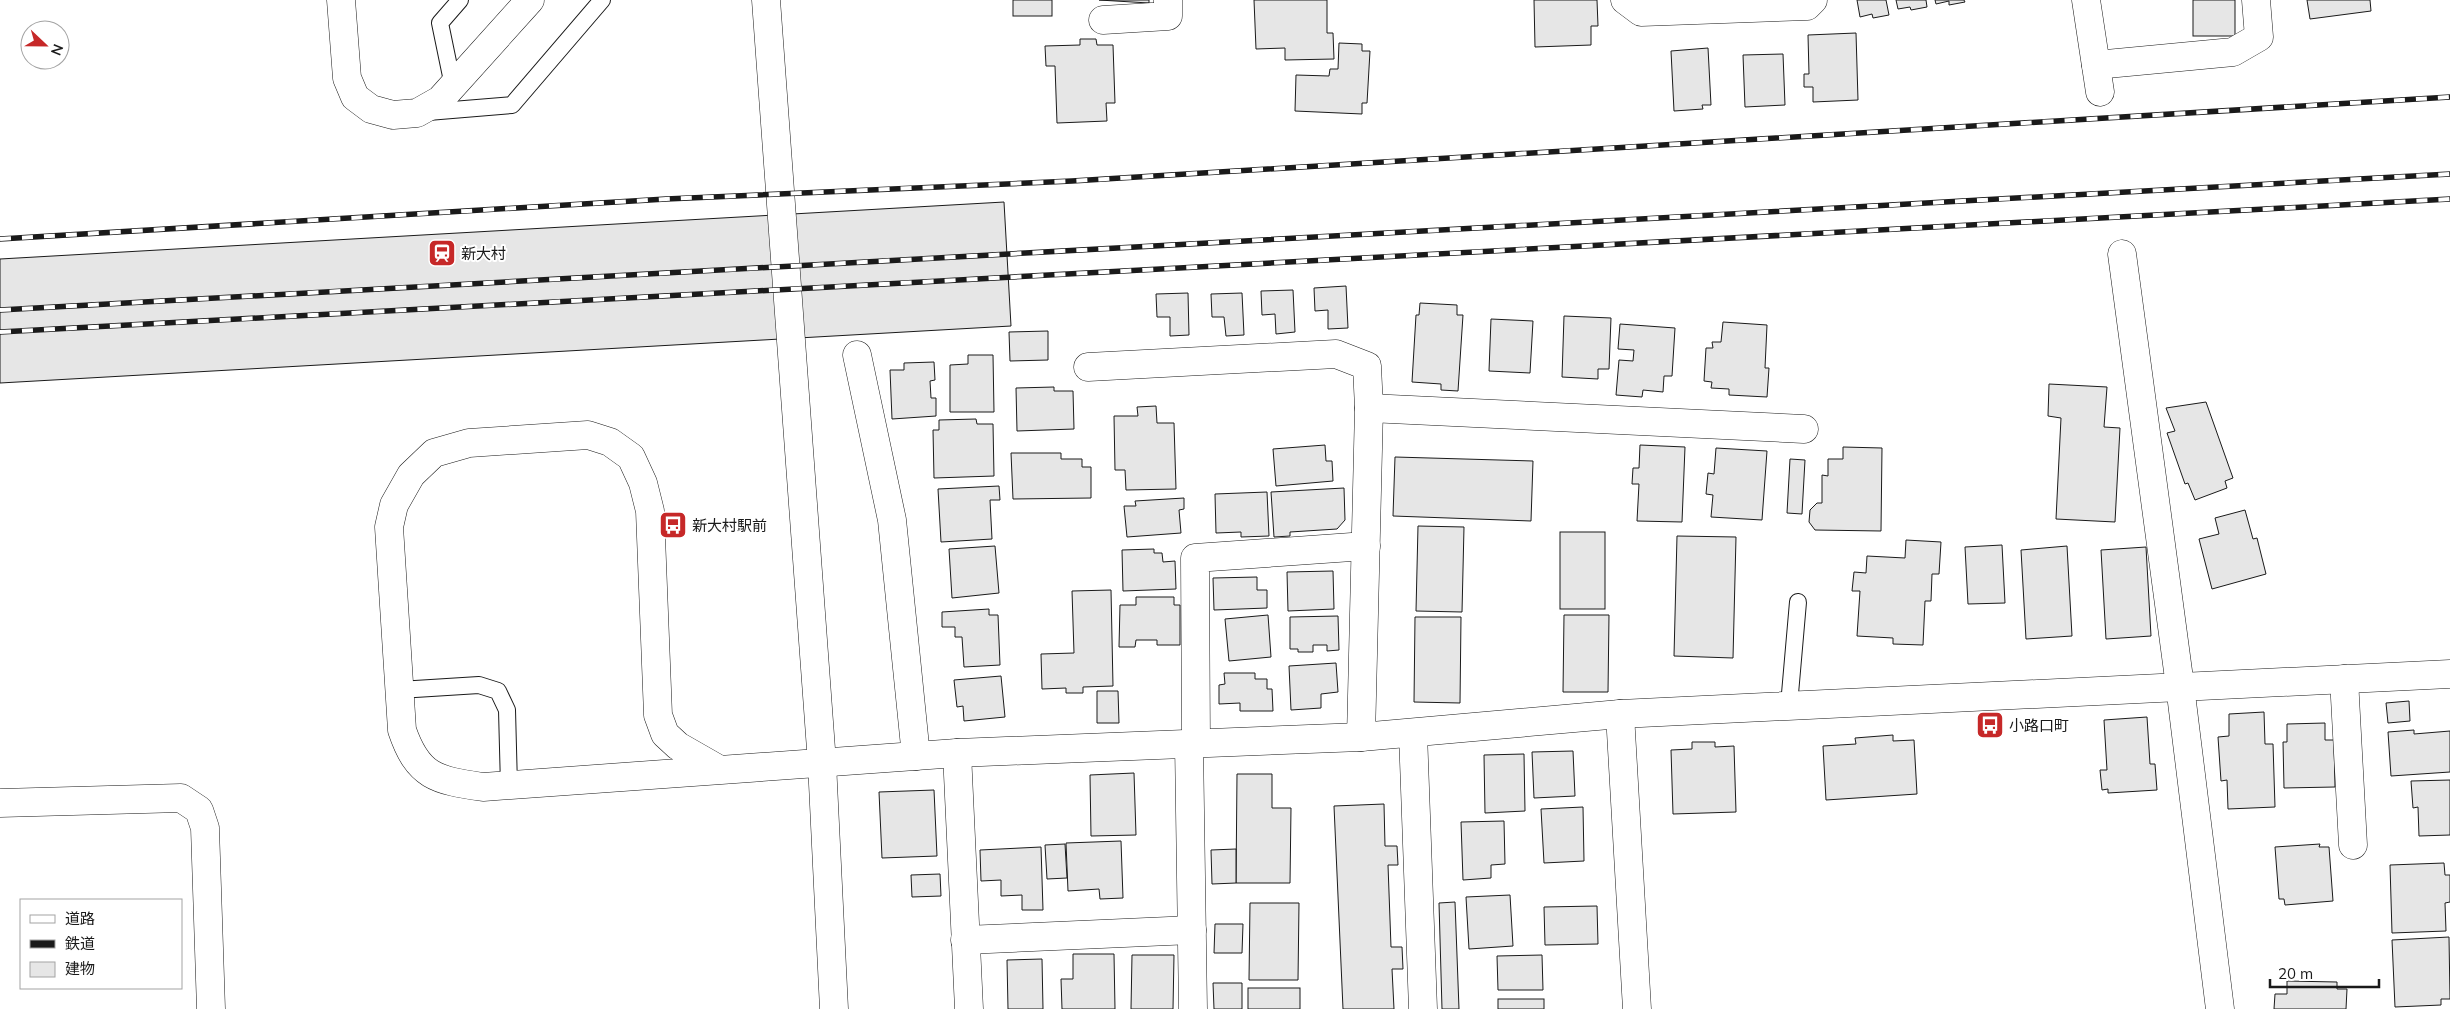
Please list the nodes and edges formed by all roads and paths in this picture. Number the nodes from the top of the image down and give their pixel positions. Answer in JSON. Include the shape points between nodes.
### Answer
{"nodes":[{"id":1,"x":342,"y":0,"type":"edge"},
{"id":2,"x":460,"y":0,"type":"edge"},
{"id":3,"x":530,"y":0,"type":"edge"},
{"id":4,"x":602,"y":0,"type":"edge"},
{"id":5,"x":766,"y":0,"type":"edge"},
{"id":6,"x":1168,"y":0,"type":"edge"},
{"id":7,"x":1625,"y":0,"type":"edge"},
{"id":8,"x":1813,"y":0,"type":"edge"},
{"id":9,"x":2086,"y":0,"type":"edge"},
{"id":10,"x":2256,"y":0,"type":"edge"},
{"id":11,"x":1103,"y":20,"type":"dead end"},
{"id":12,"x":2096,"y":65,"type":"junction"},
{"id":13,"x":453,"y":86,"type":"junction"},
{"id":14,"x":2100,"y":92,"type":"dead end"},
{"id":15,"x":417,"y":113,"type":"junction"},
{"id":16,"x":2122,"y":254,"type":"dead end"},
{"id":17,"x":857,"y":355,"type":"dead end"},
{"id":18,"x":1088,"y":367,"type":"dead end"},
{"id":19,"x":1370,"y":408,"type":"junction"},
{"id":20,"x":1804,"y":429,"type":"dead end"},
{"id":21,"x":1366,"y":546,"type":"junction"},
{"id":22,"x":1798,"y":602,"type":"dead end"},
{"id":23,"x":2450,"y":674,"type":"edge"},
{"id":24,"x":2344,"y":679,"type":"junction"},
{"id":25,"x":2180,"y":686,"type":"junction"},
{"id":26,"x":399,"y":690,"type":"junction"},
{"id":27,"x":1789,"y":705,"type":"junction"},
{"id":28,"x":1620,"y":714,"type":"junction"},
{"id":29,"x":1414,"y":733,"type":"junction"},
{"id":30,"x":1361,"y":737,"type":"junction"},
{"id":31,"x":1192,"y":744,"type":"junction"},
{"id":32,"x":957,"y":753,"type":"junction"},
{"id":33,"x":916,"y":756,"type":"junction"},
{"id":34,"x":822,"y":763,"type":"junction"},
{"id":35,"x":720,"y":770,"type":"junction"},
{"id":36,"x":509,"y":786,"type":"junction"},
{"id":37,"x":0,"y":802,"type":"edge"},
{"id":38,"x":2352,"y":845,"type":"dead end"},
{"id":39,"x":1192,"y":930,"type":"junction"},
{"id":40,"x":966,"y":940,"type":"junction"},
{"id":41,"x":211,"y":1009,"type":"edge"},
{"id":42,"x":834,"y":1009,"type":"edge"},
{"id":43,"x":969,"y":1009,"type":"edge"},
{"id":44,"x":1193,"y":1009,"type":"edge"},
{"id":45,"x":1423,"y":1009,"type":"edge"},
{"id":46,"x":1638,"y":1009,"type":"edge"},
{"id":47,"x":2220,"y":1009,"type":"edge"}],
"edges":[{"from":1,"to":15,"type":"street","via":[[347,78],[355,96],[371,109],[393,115]]},
{"from":2,"to":13,"type":"lane","via":[[440,23]]},
{"from":3,"to":13,"type":"street"},
{"from":4,"to":15,"type":"lane","via":[[512,106]]},
{"from":5,"to":34,"type":"street"},
{"from":6,"to":11,"type":"street","via":[[1168,16]]},
{"from":7,"to":8,"type":"street","via":[[1641,12],[1807,6]]},
{"from":9,"to":12,"type":"street"},
{"from":10,"to":12,"type":"street","via":[[2259,37],[2232,52]]},
{"from":12,"to":14,"type":"street"},
{"from":13,"to":15,"type":"street","via":[[440,100]]},
{"from":16,"to":25,"type":"street"},
{"from":17,"to":33,"type":"street","via":[[892,520]]},
{"from":18,"to":19,"type":"street","via":[[1336,354],[1367,366]]},
{"from":19,"to":20,"type":"street"},
{"from":19,"to":21,"type":"street"},
{"from":21,"to":30,"type":"street"},
{"from":21,"to":31,"type":"street","via":[[1195,558]]},
{"from":22,"to":27,"type":"lane"},
{"from":23,"to":24,"type":"street"},
{"from":24,"to":25,"type":"street"},
{"from":24,"to":38,"type":"street"},
{"from":25,"to":27,"type":"street"},
{"from":25,"to":47,"type":"street"},
{"from":26,"to":35,"type":"street","via":[[389,527],[394,504],[410,475],[434,453],[468,443],[588,435],[610,442],[632,458],[644,483],[650,510],[658,715],[665,734],[690,754]]},
{"from":26,"to":36,"type":"street","via":[[402,730],[410,753],[425,771],[452,783]]},
{"from":26,"to":36,"type":"lane","via":[[479,685],[498,691],[507,710]]},
{"from":27,"to":28,"type":"street"},
{"from":28,"to":29,"type":"street"},
{"from":28,"to":46,"type":"street"},
{"from":29,"to":30,"type":"street"},
{"from":29,"to":45,"type":"street"},
{"from":30,"to":31,"type":"street"},
{"from":31,"to":32,"type":"street"},
{"from":31,"to":39,"type":"street"},
{"from":32,"to":33,"type":"street"},
{"from":32,"to":40,"type":"street"},
{"from":33,"to":34,"type":"street"},
{"from":34,"to":35,"type":"street"},
{"from":34,"to":42,"type":"street"},
{"from":35,"to":36,"type":"street"},
{"from":37,"to":41,"type":"street","via":[[181,798],[199,810],[204,828]]},
{"from":39,"to":40,"type":"street"},
{"from":39,"to":44,"type":"street"},
{"from":40,"to":43,"type":"street"}]}
